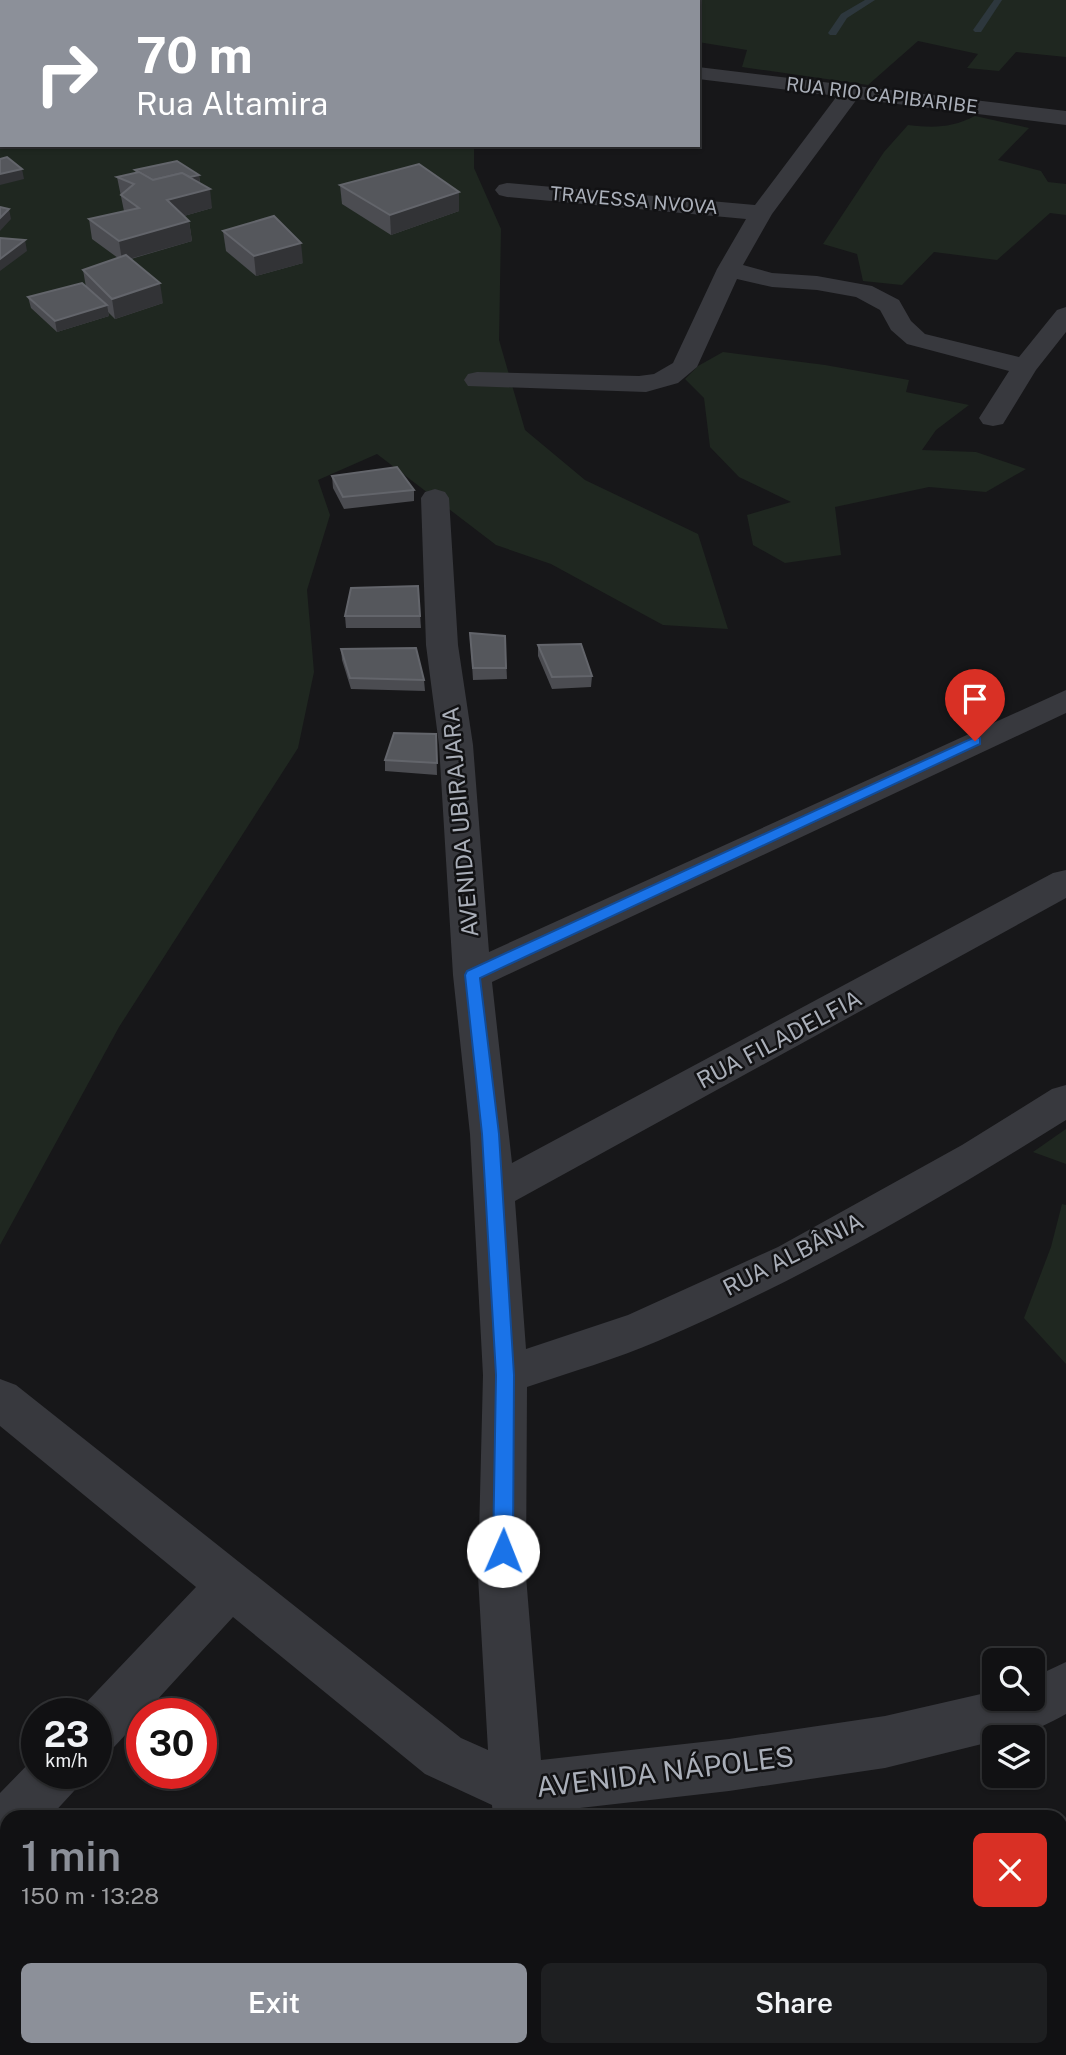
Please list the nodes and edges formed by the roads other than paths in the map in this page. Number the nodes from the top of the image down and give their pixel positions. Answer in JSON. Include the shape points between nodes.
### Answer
{"nodes":[{"id":1,"x":700,"y":73,"type":"edge"},
{"id":2,"x":853,"y":90,"type":"junction"},
{"id":3,"x":1066,"y":118,"type":"edge"},
{"id":4,"x":507,"y":190,"type":"dead end"},
{"id":5,"x":761,"y":213,"type":"junction"},
{"id":6,"x":729,"y":269,"type":"junction"},
{"id":7,"x":1066,"y":315,"type":"edge"},
{"id":8,"x":1026,"y":368,"type":"junction"},
{"id":9,"x":477,"y":380,"type":"dead end"},
{"id":10,"x":993,"y":418,"type":"dead end"},
{"id":11,"x":435,"y":498,"type":"dead end"},
{"id":12,"x":1066,"y":700,"type":"edge"},
{"id":13,"x":1066,"y":882,"type":"edge"},
{"id":14,"x":472,"y":975,"type":"junction"},
{"id":15,"x":1066,"y":1100,"type":"edge"},
{"id":16,"x":492,"y":1194,"type":"junction"},
{"id":17,"x":505,"y":1375,"type":"junction"},
{"id":18,"x":0,"y":1399,"type":"edge"},
{"id":19,"x":231,"y":1585,"type":"junction"},
{"id":20,"x":1054,"y":1698,"type":"edge"},
{"id":21,"x":112,"y":1712,"type":"edge"},
{"id":22,"x":41,"y":1789,"type":"edge"},
{"id":23,"x":518,"y":1803,"type":"edge"},
{"id":24,"x":21,"y":1810,"type":"edge"}],
"edges":[{"from":1,"to":2,"type":"street","name":"RUA RIO CAPIBARIBE"},
{"from":2,"to":3,"type":"street","name":"RUA RIO CAPIBARIBE"},
{"from":2,"to":5,"type":"street"},
{"from":4,"to":5,"type":"street","name":"TRAVESSA NVOVA"},
{"from":5,"to":6,"type":"street"},
{"from":6,"to":8,"type":"street","via":[[772,280],[863,291],[890,305],[900,325],[916,339]]},
{"from":6,"to":9,"type":"street","via":[[684,367],[659,383]]},
{"from":7,"to":8,"type":"street"},
{"from":8,"to":10,"type":"street"},
{"from":11,"to":14,"type":"street","name":"AVENIDA UBIRAJARA","via":[[442,645],[456,745]]},
{"from":12,"to":14,"type":"street"},
{"from":13,"to":16,"type":"street","name":"RUA FILADELFIA"},
{"from":14,"to":16,"type":"street","name":"AVENIDA UBIRAJARA"},
{"from":15,"to":17,"type":"street","name":"RUA ALBÂNIA","via":[[793,1259],[641,1329]]},
{"from":16,"to":17,"type":"street","name":"AVENIDA UBIRAJARA"},
{"from":17,"to":23,"type":"street","name":"AVENIDA UBIRAJARA","via":[[502,1576]]},
{"from":18,"to":19,"type":"street","name":"AVENIDA NÁPOLES"},
{"from":19,"to":21,"type":"street"},
{"from":19,"to":23,"type":"street","name":"AVENIDA NÁPOLES","via":[[443,1756]]},
{"from":20,"to":23,"type":"street","name":"AVENIDA NÁPOLES","via":[[885,1742]]},
{"from":22,"to":24,"type":"street"}]}
